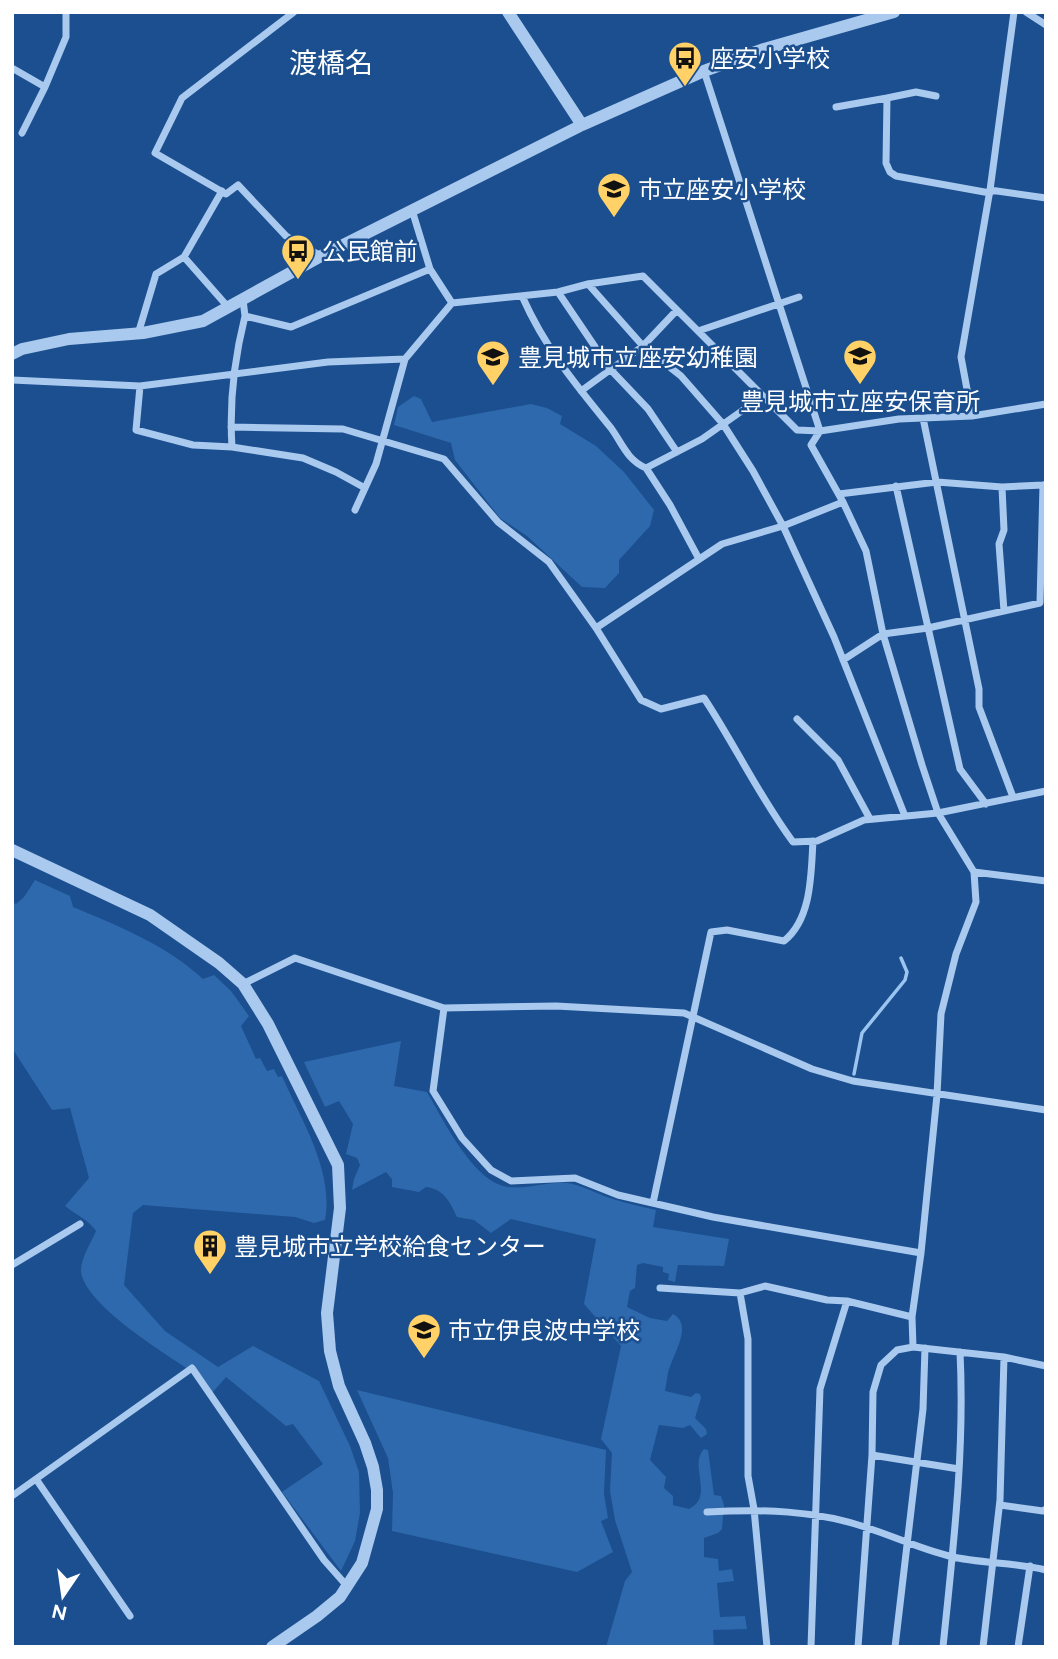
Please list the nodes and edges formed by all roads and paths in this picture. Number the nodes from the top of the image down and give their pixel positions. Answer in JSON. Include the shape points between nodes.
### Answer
{"nodes":[{"id":1,"x":66,"y":12,"type":"edge"},
{"id":2,"x":294,"y":12,"type":"edge"},
{"id":3,"x":508,"y":12,"type":"edge"},
{"id":4,"x":894,"y":12,"type":"edge"},
{"id":5,"x":1014,"y":12,"type":"edge"},
{"id":6,"x":1026,"y":12,"type":"edge"},
{"id":7,"x":1046,"y":25,"type":"edge"},
{"id":8,"x":12,"y":68,"type":"edge"},
{"id":9,"x":704,"y":71,"type":"junction"},
{"id":10,"x":45,"y":87,"type":"junction"},
{"id":11,"x":936,"y":96,"type":"dead end"},
{"id":12,"x":887,"y":98,"type":"junction"},
{"id":13,"x":836,"y":107,"type":"dead end"},
{"id":14,"x":582,"y":125,"type":"junction"},
{"id":15,"x":22,"y":134,"type":"dead end"},
{"id":16,"x":222,"y":191,"type":"junction"},
{"id":17,"x":990,"y":191,"type":"junction"},
{"id":18,"x":1046,"y":198,"type":"edge"},
{"id":19,"x":412,"y":210,"type":"junction"},
{"id":20,"x":321,"y":256,"type":"junction"},
{"id":21,"x":184,"y":257,"type":"junction"},
{"id":22,"x":430,"y":269,"type":"junction"},
{"id":23,"x":588,"y":284,"type":"junction"},
{"id":24,"x":558,"y":292,"type":"junction"},
{"id":25,"x":522,"y":296,"type":"junction"},
{"id":26,"x":799,"y":297,"type":"dead end"},
{"id":27,"x":243,"y":300,"type":"junction"},
{"id":28,"x":778,"y":302,"type":"junction"},
{"id":29,"x":452,"y":303,"type":"junction"},
{"id":30,"x":229,"y":308,"type":"junction"},
{"id":31,"x":677,"y":310,"type":"junction"},
{"id":32,"x":245,"y":316,"type":"junction"},
{"id":33,"x":698,"y":331,"type":"junction"},
{"id":34,"x":138,"y":334,"type":"junction"},
{"id":35,"x":643,"y":346,"type":"junction"},
{"id":36,"x":12,"y":354,"type":"edge"},
{"id":37,"x":405,"y":359,"type":"junction"},
{"id":38,"x":610,"y":369,"type":"junction"},
{"id":39,"x":233,"y":373,"type":"junction"},
{"id":40,"x":12,"y":380,"type":"edge"},
{"id":41,"x":140,"y":386,"type":"junction"},
{"id":42,"x":581,"y":391,"type":"junction"},
{"id":43,"x":763,"y":396,"type":"junction"},
{"id":44,"x":1046,"y":404,"type":"edge"},
{"id":45,"x":972,"y":416,"type":"junction"},
{"id":46,"x":923,"y":418,"type":"junction"},
{"id":47,"x":723,"y":424,"type":"junction"},
{"id":48,"x":231,"y":427,"type":"junction"},
{"id":49,"x":820,"y":431,"type":"junction"},
{"id":50,"x":382,"y":441,"type":"junction"},
{"id":51,"x":232,"y":447,"type":"junction"},
{"id":52,"x":677,"y":452,"type":"junction"},
{"id":53,"x":646,"y":468,"type":"junction"},
{"id":54,"x":937,"y":482,"type":"junction"},
{"id":55,"x":1044,"y":484,"type":"edge"},
{"id":56,"x":897,"y":486,"type":"junction"},
{"id":57,"x":1002,"y":487,"type":"junction"},
{"id":58,"x":365,"y":488,"type":"junction"},
{"id":59,"x":839,"y":494,"type":"junction"},
{"id":60,"x":843,"y":502,"type":"junction"},
{"id":61,"x":355,"y":510,"type":"dead end"},
{"id":62,"x":783,"y":526,"type":"junction"},
{"id":63,"x":699,"y":559,"type":"junction"},
{"id":64,"x":1043,"y":587,"type":"edge"},
{"id":65,"x":1004,"y":611,"type":"junction"},
{"id":66,"x":966,"y":620,"type":"junction"},
{"id":67,"x":596,"y":628,"type":"junction"},
{"id":68,"x":928,"y":628,"type":"junction"},
{"id":69,"x":883,"y":634,"type":"junction"},
{"id":70,"x":843,"y":660,"type":"junction"},
{"id":71,"x":797,"y":719,"type":"dead end"},
{"id":72,"x":1046,"y":791,"type":"edge"},
{"id":73,"x":1013,"y":797,"type":"junction"},
{"id":74,"x":986,"y":804,"type":"junction"},
{"id":75,"x":938,"y":813,"type":"junction"},
{"id":76,"x":905,"y":816,"type":"junction"},
{"id":77,"x":870,"y":819,"type":"junction"},
{"id":78,"x":813,"y":841,"type":"junction"},
{"id":79,"x":12,"y":850,"type":"edge"},
{"id":80,"x":974,"y":872,"type":"junction"},
{"id":81,"x":1046,"y":881,"type":"edge"},
{"id":82,"x":243,"y":984,"type":"junction"},
{"id":83,"x":444,"y":1009,"type":"junction"},
{"id":84,"x":693,"y":1016,"type":"junction"},
{"id":85,"x":937,"y":1095,"type":"junction"},
{"id":86,"x":1046,"y":1110,"type":"edge"},
{"id":87,"x":653,"y":1203,"type":"junction"},
{"id":88,"x":80,"y":1224,"type":"dead end"},
{"id":89,"x":921,"y":1253,"type":"junction"},
{"id":90,"x":12,"y":1265,"type":"edge"},
{"id":91,"x":660,"y":1288,"type":"dead end"},
{"id":92,"x":740,"y":1293,"type":"junction"},
{"id":93,"x":847,"y":1301,"type":"junction"},
{"id":94,"x":912,"y":1317,"type":"junction"},
{"id":95,"x":913,"y":1347,"type":"junction"},
{"id":96,"x":925,"y":1348,"type":"junction"},
{"id":97,"x":960,"y":1352,"type":"junction"},
{"id":98,"x":1004,"y":1357,"type":"junction"},
{"id":99,"x":1046,"y":1366,"type":"edge"},
{"id":100,"x":872,"y":1454,"type":"junction"},
{"id":101,"x":917,"y":1462,"type":"junction"},
{"id":102,"x":959,"y":1469,"type":"junction"},
{"id":103,"x":36,"y":1479,"type":"junction"},
{"id":104,"x":12,"y":1496,"type":"edge"},
{"id":105,"x":1000,"y":1505,"type":"junction"},
{"id":106,"x":754,"y":1509,"type":"junction"},
{"id":107,"x":1046,"y":1509,"type":"edge"},
{"id":108,"x":707,"y":1512,"type":"dead end"},
{"id":109,"x":817,"y":1516,"type":"junction"},
{"id":110,"x":866,"y":1527,"type":"junction"},
{"id":111,"x":908,"y":1544,"type":"junction"},
{"id":112,"x":953,"y":1557,"type":"junction"},
{"id":113,"x":993,"y":1562,"type":"junction"},
{"id":114,"x":1030,"y":1566,"type":"junction"},
{"id":115,"x":1046,"y":1570,"type":"edge"},
{"id":116,"x":347,"y":1586,"type":"junction"},
{"id":117,"x":130,"y":1616,"type":"dead end"},
{"id":118,"x":272,"y":1647,"type":"edge"},
{"id":119,"x":767,"y":1647,"type":"edge"},
{"id":120,"x":811,"y":1647,"type":"edge"},
{"id":121,"x":858,"y":1647,"type":"edge"},
{"id":122,"x":895,"y":1647,"type":"edge"},
{"id":123,"x":943,"y":1647,"type":"edge"},
{"id":124,"x":983,"y":1647,"type":"edge"},
{"id":125,"x":1018,"y":1647,"type":"edge"}],
"edges":[{"from":1,"to":10,"type":"street","via":[[66,37]]},
{"from":2,"to":16,"type":"street","via":[[182,98],[155,153]]},
{"from":3,"to":14,"type":"street"},
{"from":4,"to":9,"type":"street"},
{"from":5,"to":17,"type":"street"},
{"from":6,"to":7,"type":"street"},
{"from":8,"to":10,"type":"street"},
{"from":9,"to":14,"type":"street"},
{"from":9,"to":28,"type":"street"},
{"from":10,"to":15,"type":"street"},
{"from":11,"to":12,"type":"street","via":[[916,92]]},
{"from":12,"to":13,"type":"street"},
{"from":12,"to":17,"type":"street","via":[[886,163],[890,172]]},
{"from":14,"to":19,"type":"street"},
{"from":16,"to":20,"type":"street","via":[[226,194],[239,185],[286,236]]},
{"from":16,"to":21,"type":"street"},
{"from":17,"to":18,"type":"street"},
{"from":17,"to":45,"type":"street","via":[[961,357]]},
{"from":19,"to":20,"type":"street"},
{"from":19,"to":22,"type":"street"},
{"from":20,"to":27,"type":"street"},
{"from":21,"to":30,"type":"street"},
{"from":21,"to":34,"type":"street","via":[[156,274]]},
{"from":22,"to":29,"type":"street"},
{"from":22,"to":32,"type":"street","via":[[291,327]]},
{"from":23,"to":24,"type":"street"},
{"from":23,"to":31,"type":"street","via":[[643,276]]},
{"from":23,"to":35,"type":"street"},
{"from":24,"to":25,"type":"street"},
{"from":24,"to":38,"type":"street"},
{"from":25,"to":29,"type":"street"},
{"from":25,"to":42,"type":"street","via":[[557,361]]},
{"from":26,"to":28,"type":"street"},
{"from":27,"to":30,"type":"street"},
{"from":27,"to":32,"type":"street"},
{"from":28,"to":33,"type":"street"},
{"from":28,"to":49,"type":"street"},
{"from":29,"to":37,"type":"street"},
{"from":30,"to":34,"type":"street","via":[[203,321]]},
{"from":31,"to":33,"type":"street"},
{"from":31,"to":35,"type":"street"},
{"from":32,"to":39,"type":"street"},
{"from":33,"to":43,"type":"street"},
{"from":34,"to":36,"type":"street","via":[[69,339]]},
{"from":35,"to":38,"type":"street"},
{"from":35,"to":47,"type":"street","via":[[681,376]]},
{"from":37,"to":39,"type":"street"},
{"from":37,"to":50,"type":"street"},
{"from":38,"to":42,"type":"street"},
{"from":38,"to":52,"type":"street","via":[[648,409]]},
{"from":39,"to":41,"type":"street"},
{"from":39,"to":48,"type":"street"},
{"from":40,"to":41,"type":"street"},
{"from":41,"to":51,"type":"street","via":[[136,430],[193,445]]},
{"from":42,"to":53,"type":"street","via":[[623,449]]},
{"from":43,"to":47,"type":"street"},
{"from":43,"to":49,"type":"street","via":[[797,430]]},
{"from":44,"to":45,"type":"street"},
{"from":45,"to":46,"type":"street"},
{"from":46,"to":49,"type":"street"},
{"from":46,"to":54,"type":"street"},
{"from":47,"to":52,"type":"street"},
{"from":47,"to":62,"type":"street"},
{"from":48,"to":50,"type":"street","via":[[343,429]]},
{"from":48,"to":51,"type":"street"},
{"from":49,"to":59,"type":"street","via":[[811,445]]},
{"from":50,"to":58,"type":"street"},
{"from":50,"to":67,"type":"street","via":[[443,459],[498,522],[549,562]]},
{"from":51,"to":58,"type":"street","via":[[303,458]]},
{"from":52,"to":53,"type":"street"},
{"from":53,"to":63,"type":"street"},
{"from":54,"to":56,"type":"street"},
{"from":54,"to":57,"type":"street"},
{"from":54,"to":66,"type":"street"},
{"from":55,"to":57,"type":"street"},
{"from":55,"to":64,"type":"street"},
{"from":56,"to":59,"type":"street"},
{"from":56,"to":68,"type":"street"},
{"from":57,"to":65,"type":"street","via":[[1004,530],[999,544]]},
{"from":58,"to":61,"type":"street"},
{"from":59,"to":60,"type":"street"},
{"from":60,"to":62,"type":"street"},
{"from":60,"to":69,"type":"street","via":[[866,551]]},
{"from":62,"to":63,"type":"street","via":[[722,544]]},
{"from":62,"to":70,"type":"street"},
{"from":63,"to":67,"type":"street"},
{"from":64,"to":65,"type":"street","via":[[1040,603]]},
{"from":65,"to":66,"type":"street"},
{"from":66,"to":68,"type":"street"},
{"from":66,"to":73,"type":"street","via":[[979,707]]},
{"from":67,"to":78,"type":"street","via":[[641,700],[661,709],[705,698],[767,807],[793,842]]},
{"from":68,"to":69,"type":"street"},
{"from":68,"to":74,"type":"street","via":[[960,769]]},
{"from":69,"to":70,"type":"street"},
{"from":69,"to":75,"type":"street"},
{"from":70,"to":76,"type":"street"},
{"from":71,"to":77,"type":"street","via":[[838,760]]},
{"from":72,"to":73,"type":"street"},
{"from":73,"to":74,"type":"street"},
{"from":74,"to":75,"type":"street"},
{"from":75,"to":76,"type":"street"},
{"from":75,"to":80,"type":"street"},
{"from":76,"to":77,"type":"street"},
{"from":77,"to":78,"type":"street"},
{"from":78,"to":84,"type":"street","via":[[804,909],[795,932],[784,941],[727,930],[711,932]]},
{"from":79,"to":82,"type":"street","via":[[150,915]]},
{"from":80,"to":81,"type":"street"},
{"from":80,"to":85,"type":"street","via":[[976,902],[956,954],[941,1014]]},
{"from":82,"to":83,"type":"street","via":[[295,958]]},
{"from":82,"to":116,"type":"street","via":[[268,1024],[338,1165],[341,1208],[327,1313],[330,1351],[339,1386],[365,1443],[377,1490],[368,1546]]},
{"from":83,"to":84,"type":"street","via":[[556,1006]]},
{"from":83,"to":87,"type":"street","via":[[433,1091],[462,1138],[491,1170],[511,1181],[575,1178]]},
{"from":84,"to":85,"type":"street","via":[[812,1069]]},
{"from":84,"to":87,"type":"street"},
{"from":85,"to":86,"type":"street"},
{"from":85,"to":89,"type":"street"},
{"from":87,"to":89,"type":"street"},
{"from":88,"to":90,"type":"street"},
{"from":89,"to":94,"type":"street"},
{"from":91,"to":92,"type":"street"},
{"from":92,"to":93,"type":"street","via":[[765,1286]]},
{"from":92,"to":106,"type":"street","via":[[748,1339],[748,1476]]},
{"from":93,"to":94,"type":"street"},
{"from":93,"to":109,"type":"street","via":[[820,1389]]},
{"from":94,"to":95,"type":"street"},
{"from":95,"to":96,"type":"street"},
{"from":95,"to":100,"type":"street","via":[[897,1350],[881,1366],[873,1392]]},
{"from":96,"to":97,"type":"street"},
{"from":96,"to":101,"type":"street"},
{"from":97,"to":98,"type":"street"},
{"from":97,"to":102,"type":"street"},
{"from":98,"to":99,"type":"street"},
{"from":98,"to":105,"type":"street"},
{"from":100,"to":101,"type":"street"},
{"from":100,"to":110,"type":"street"},
{"from":101,"to":102,"type":"street"},
{"from":101,"to":111,"type":"street"},
{"from":102,"to":112,"type":"street"},
{"from":103,"to":104,"type":"street"},
{"from":103,"to":116,"type":"street","via":[[192,1368],[324,1560]]},
{"from":103,"to":117,"type":"street"},
{"from":105,"to":107,"type":"street"},
{"from":105,"to":113,"type":"street"},
{"from":106,"to":108,"type":"street"},
{"from":106,"to":109,"type":"street"},
{"from":106,"to":119,"type":"street"},
{"from":109,"to":110,"type":"street"},
{"from":109,"to":120,"type":"street"},
{"from":110,"to":111,"type":"street"},
{"from":110,"to":121,"type":"street"},
{"from":111,"to":112,"type":"street"},
{"from":111,"to":122,"type":"street"},
{"from":112,"to":113,"type":"street"},
{"from":112,"to":123,"type":"street"},
{"from":113,"to":114,"type":"street"},
{"from":113,"to":124,"type":"street"},
{"from":114,"to":115,"type":"street"},
{"from":114,"to":125,"type":"street"},
{"from":116,"to":118,"type":"street","via":[[329,1607]]}]}
